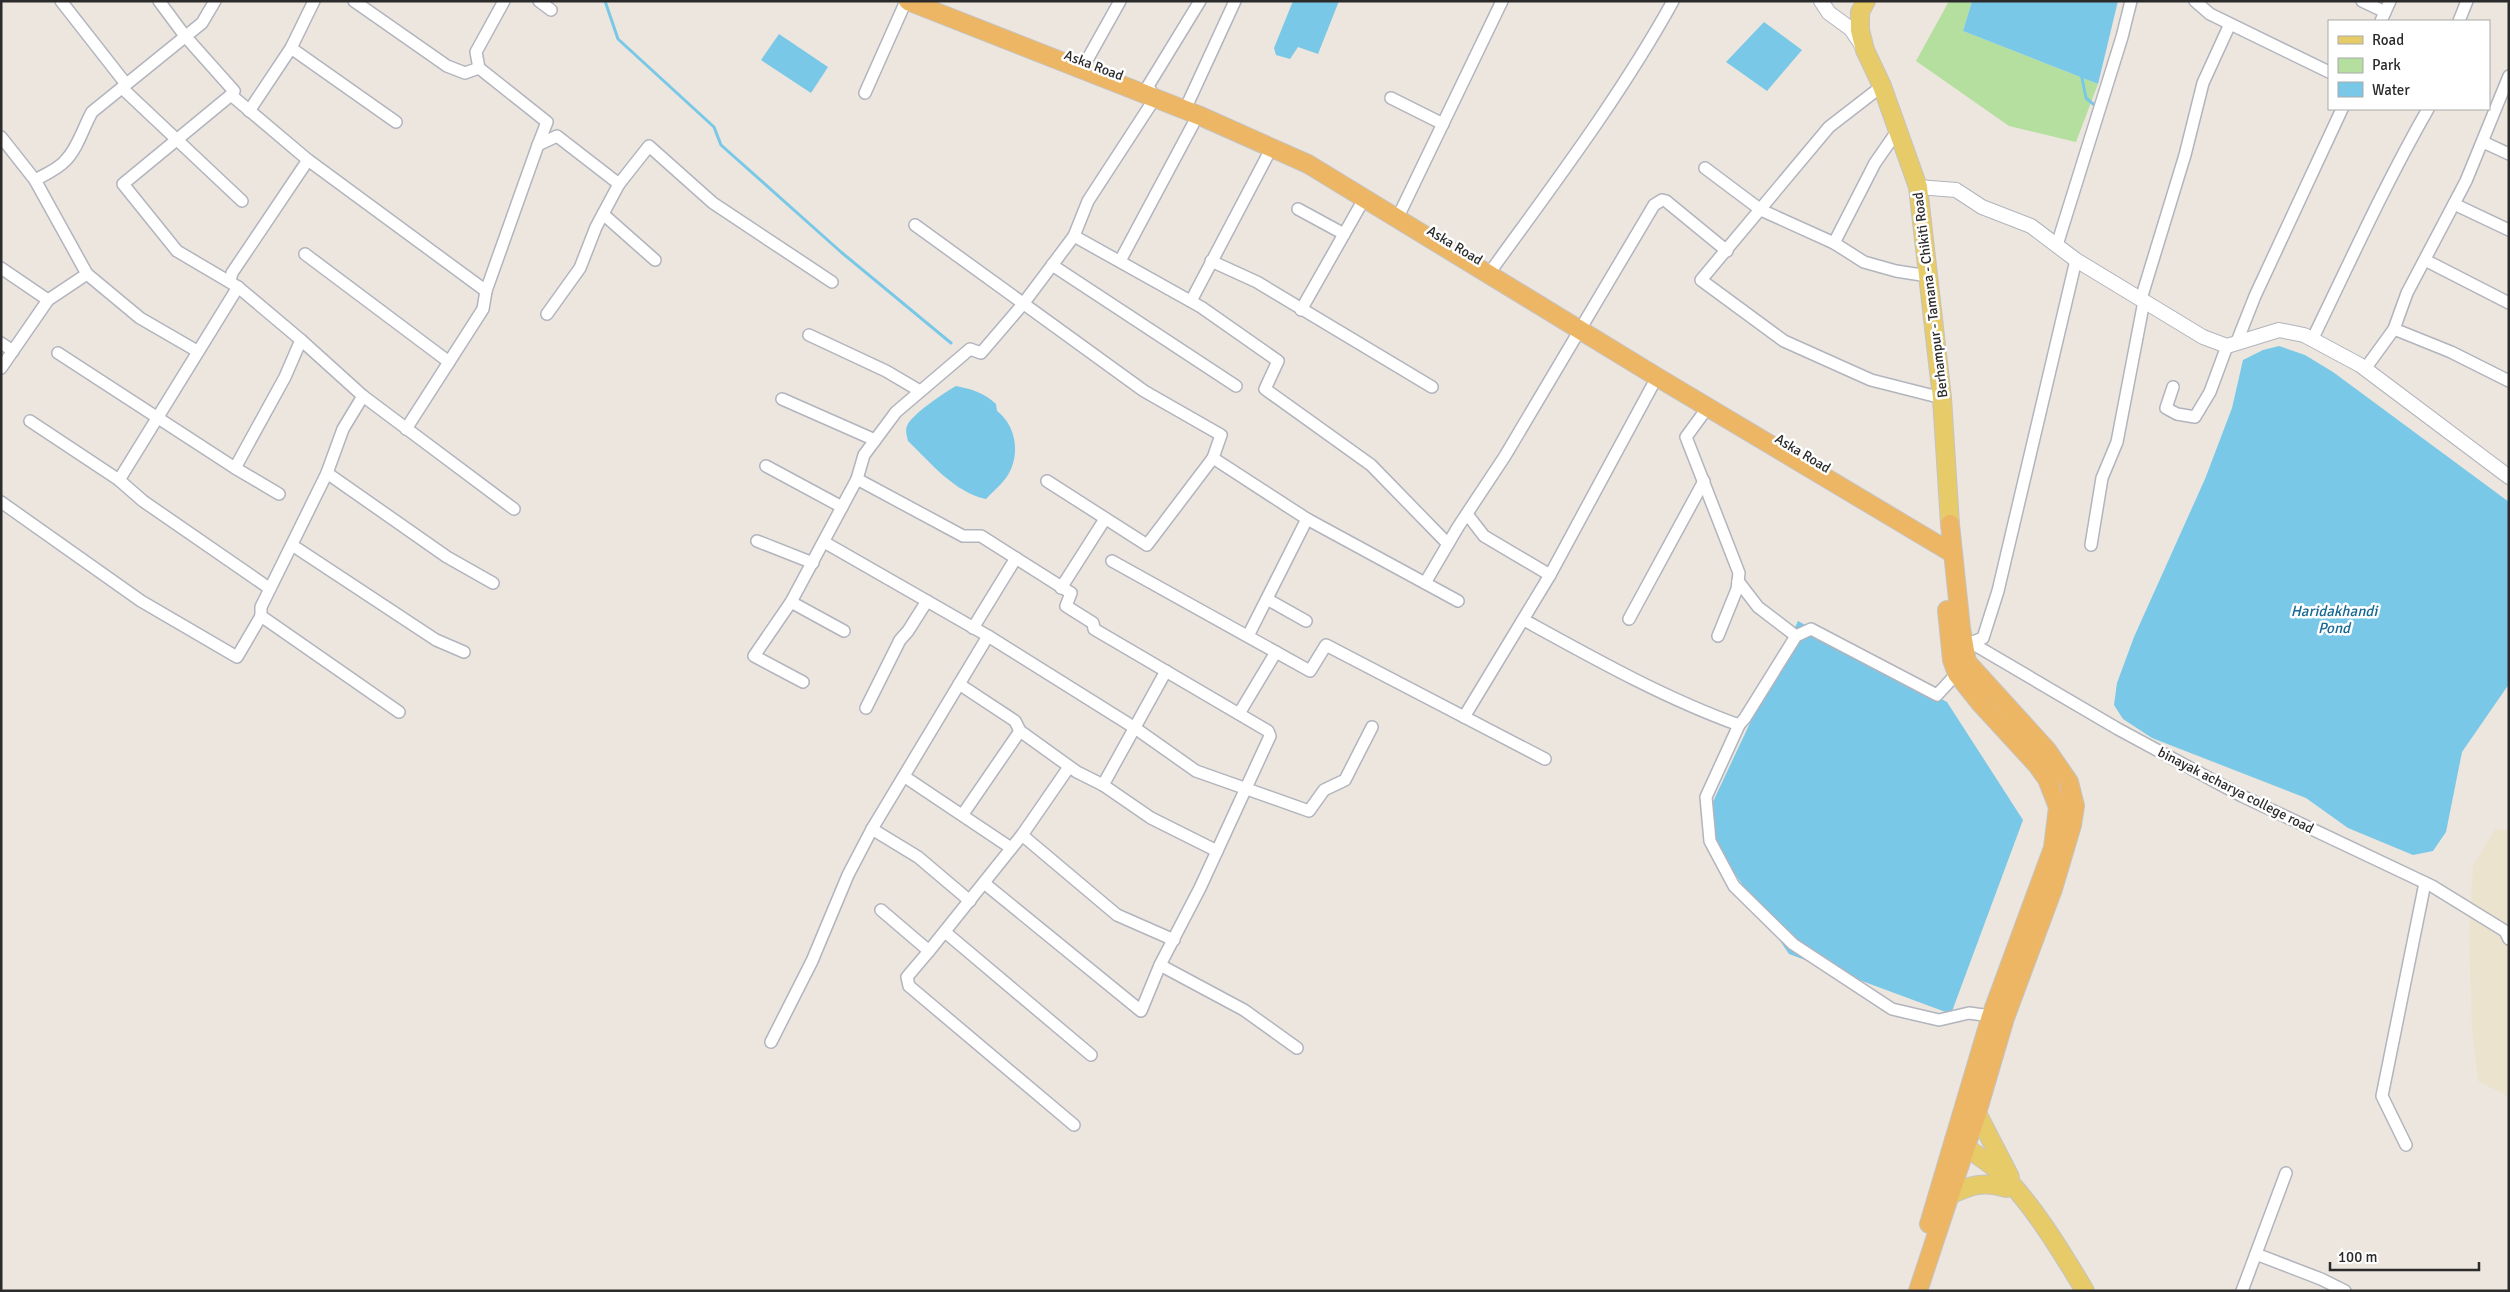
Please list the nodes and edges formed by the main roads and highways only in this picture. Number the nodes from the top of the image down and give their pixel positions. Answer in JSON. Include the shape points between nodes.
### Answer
{"nodes":[{"id":1,"x":907,"y":1,"type":"edge"},
{"id":2,"x":934,"y":1,"type":"edge"},
{"id":3,"x":1866,"y":1,"type":"edge"},
{"id":4,"x":1084,"y":66,"type":"junction"},
{"id":5,"x":1193,"y":109,"type":"junction"},
{"id":6,"x":1398,"y":215,"type":"junction"},
{"id":7,"x":1581,"y":325,"type":"junction"},
{"id":8,"x":1948,"y":540,"type":"junction"},
{"id":9,"x":1964,"y":653,"type":"junction"},
{"id":10,"x":1998,"y":1017,"type":"junction"},
{"id":11,"x":1977,"y":1113,"type":"junction"},
{"id":12,"x":1958,"y":1147,"type":"junction"},
{"id":13,"x":2009,"y":1187,"type":"junction"},
{"id":14,"x":1950,"y":1195,"type":"junction"},
{"id":15,"x":1911,"y":1291,"type":"edge"},
{"id":16,"x":1918,"y":1291,"type":"edge"},
{"id":17,"x":2072,"y":1291,"type":"edge"},
{"id":18,"x":2084,"y":1291,"type":"edge"}],
"edges":[{"from":1,"to":4,"type":"highway"},
{"from":2,"to":4,"type":"highway","name":"Aska Road"},
{"from":3,"to":8,"type":"main road","name":"Berhampur - Tamana - Chikiti Road","via":[[1860,12],[1865,50],[1882,86],[1918,187],[1942,398]]},
{"from":4,"to":5,"type":"highway","name":"Aska Road"},
{"from":5,"to":6,"type":"highway","via":[[1308,164],[1364,199]]},
{"from":5,"to":6,"type":"highway","name":"Aska Road","via":[[1307,154]]},
{"from":6,"to":7,"type":"highway"},
{"from":6,"to":7,"type":"highway","name":"Aska Road","via":[[1493,268]]},
{"from":7,"to":8,"type":"highway","name":"Aska Road"},
{"from":7,"to":8,"type":"highway","via":[[1708,407]]},
{"from":8,"to":9,"type":"highway"},
{"from":8,"to":9,"type":"highway","via":[[1952,660]]},
{"from":9,"to":10,"type":"highway","via":[[1980,703],[2037,765],[2047,779],[2058,807],[2052,848]]},
{"from":10,"to":11,"type":"highway"},
{"from":10,"to":12,"type":"highway"},
{"from":11,"to":12,"type":"highway"},
{"from":11,"to":13,"type":"main road","via":[[2004,1164]]},
{"from":12,"to":13,"type":"main road","via":[[1997,1170]]},
{"from":12,"to":14,"type":"highway"},
{"from":12,"to":15,"type":"highway"},
{"from":13,"to":14,"type":"main road","via":[[1990,1183]]},
{"from":13,"to":17,"type":"main road"},
{"from":13,"to":18,"type":"main road","via":[[2061,1252]]},
{"from":14,"to":16,"type":"highway"}]}
